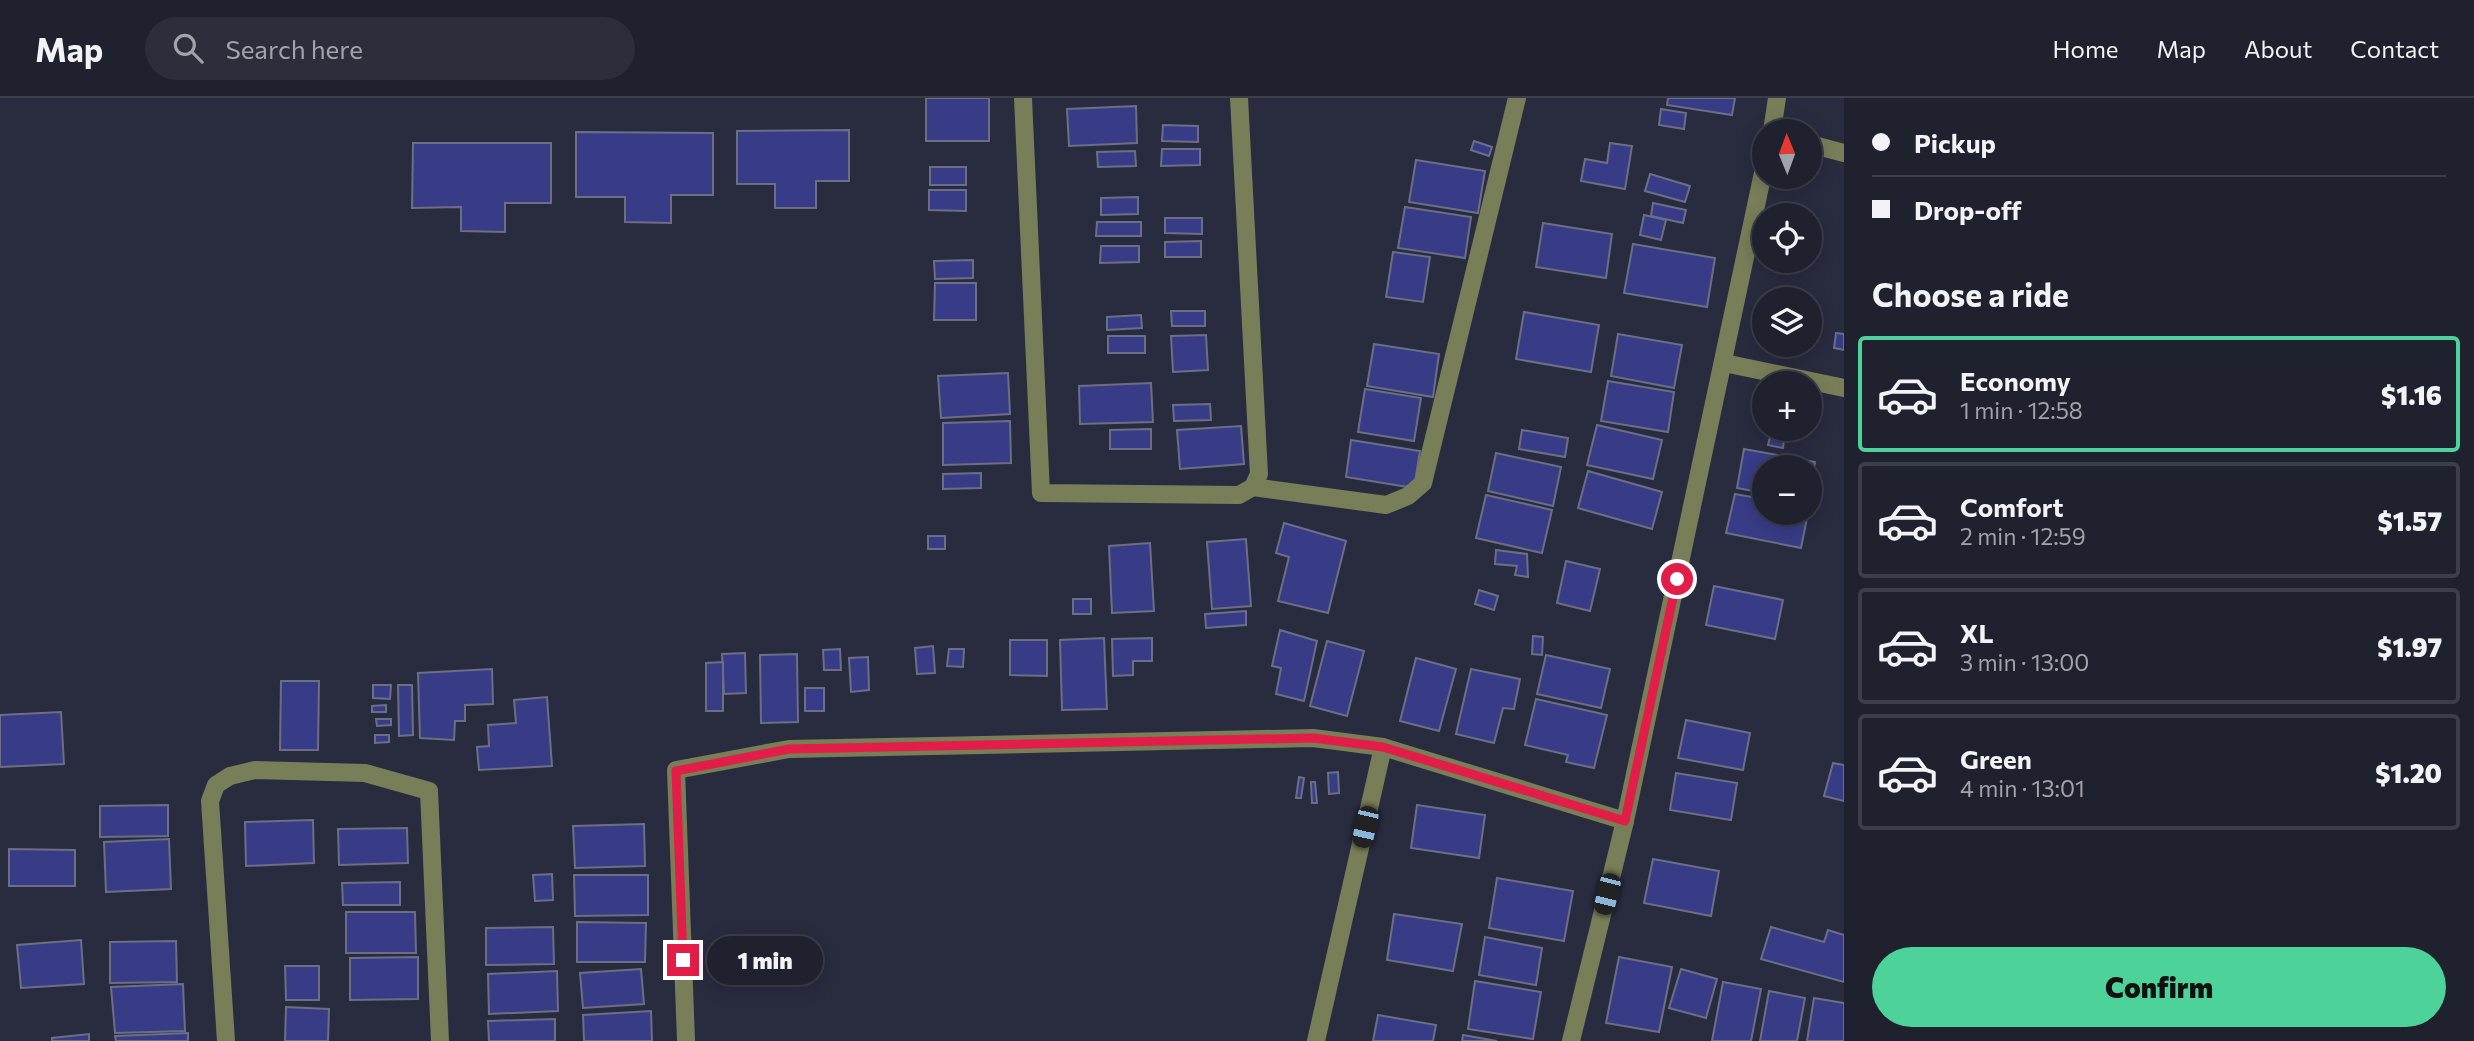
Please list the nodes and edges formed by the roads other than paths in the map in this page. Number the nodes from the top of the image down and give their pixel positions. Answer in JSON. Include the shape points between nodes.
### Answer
{"nodes":[{"id":1,"x":1023,"y":98,"type":"edge"},
{"id":2,"x":1239,"y":98,"type":"edge"},
{"id":3,"x":1517,"y":98,"type":"edge"},
{"id":4,"x":1777,"y":98,"type":"edge"},
{"id":5,"x":1774,"y":119,"type":"edge"},
{"id":6,"x":1822,"y":147,"type":"edge"},
{"id":7,"x":1844,"y":153,"type":"edge"},
{"id":8,"x":1760,"y":189,"type":"edge"},
{"id":9,"x":1724,"y":363,"type":"junction"},
{"id":10,"x":1844,"y":387,"type":"edge"},
{"id":11,"x":1253,"y":487,"type":"junction"},
{"id":12,"x":1383,"y":747,"type":"junction"},
{"id":13,"x":1625,"y":821,"type":"junction"},
{"id":14,"x":226,"y":1041,"type":"edge"},
{"id":15,"x":440,"y":1041,"type":"edge"},
{"id":16,"x":686,"y":1041,"type":"edge"},
{"id":17,"x":1316,"y":1041,"type":"edge"},
{"id":18,"x":1571,"y":1041,"type":"edge"}],
"edges":[{"from":1,"to":11,"type":"street","via":[[1041,493],[1239,495]]},
{"from":2,"to":11,"type":"street","via":[[1259,474]]},
{"from":3,"to":11,"type":"street","via":[[1423,484],[1386,505]]},
{"from":4,"to":5,"type":"street"},
{"from":6,"to":7,"type":"street"},
{"from":8,"to":9,"type":"street"},
{"from":9,"to":10,"type":"street"},
{"from":9,"to":13,"type":"street"},
{"from":12,"to":13,"type":"street"},
{"from":12,"to":16,"type":"street","via":[[1313,738],[789,749],[676,771]]},
{"from":12,"to":17,"type":"street"},
{"from":13,"to":18,"type":"street"},
{"from":14,"to":15,"type":"street","via":[[210,801],[216,785],[255,770],[365,773],[429,791]]}]}
